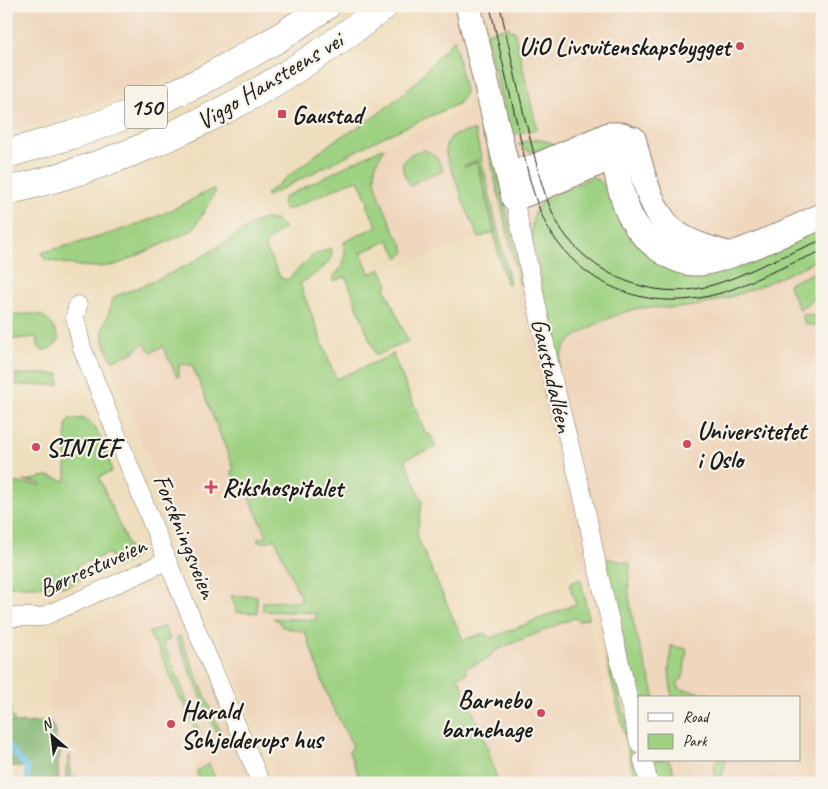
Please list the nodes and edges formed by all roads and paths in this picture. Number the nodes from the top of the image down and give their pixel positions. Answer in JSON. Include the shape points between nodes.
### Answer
{"nodes":[{"id":1,"x":326,"y":6,"type":"edge"},
{"id":2,"x":384,"y":6,"type":"edge"},
{"id":3,"x":468,"y":6,"type":"edge"},
{"id":4,"x":276,"y":39,"type":"junction"},
{"id":5,"x":6,"y":138,"type":"edge"},
{"id":6,"x":6,"y":154,"type":"edge"},
{"id":7,"x":511,"y":186,"type":"junction"},
{"id":8,"x":6,"y":191,"type":"edge"},
{"id":9,"x":822,"y":216,"type":"edge"},
{"id":10,"x":78,"y":305,"type":"dead end"},
{"id":11,"x":167,"y":560,"type":"junction"},
{"id":12,"x":6,"y":617,"type":"edge"},
{"id":13,"x":638,"y":739,"type":"edge"},
{"id":14,"x":644,"y":762,"type":"edge"},
{"id":15,"x":261,"y":783,"type":"edge"},
{"id":16,"x":649,"y":783,"type":"edge"}],
"edges":[{"from":1,"to":4,"type":"highway","name":"Viggo Hansteens vei","number":"150"},
{"from":2,"to":8,"type":"highway","name":"Viggo Hansteens vei","number":"150","via":[[309,60],[206,119],[127,154]]},
{"from":3,"to":7,"type":"street","name":"Gaustadalléen"},
{"from":4,"to":5,"type":"highway","via":[[227,55],[168,83],[91,113]]},
{"from":4,"to":6,"type":"highway","name":"Viggo Hansteens vei","number":"150","via":[[202,81],[135,112]]},
{"from":7,"to":9,"type":"street","via":[[533,191],[619,143],[623,196],[630,216],[652,243],[689,262],[700,263],[731,255]]},
{"from":7,"to":13,"type":"street","name":"Gaustadalléen","via":[[551,372]]},
{"from":10,"to":11,"type":"street","name":"Forskningsveien","via":[[75,318],[82,348]]},
{"from":11,"to":12,"type":"street","name":"Børrestuveien","via":[[42,617]]},
{"from":11,"to":15,"type":"street","name":"Forskningsveien"},
{"from":14,"to":16,"type":"street"}]}
